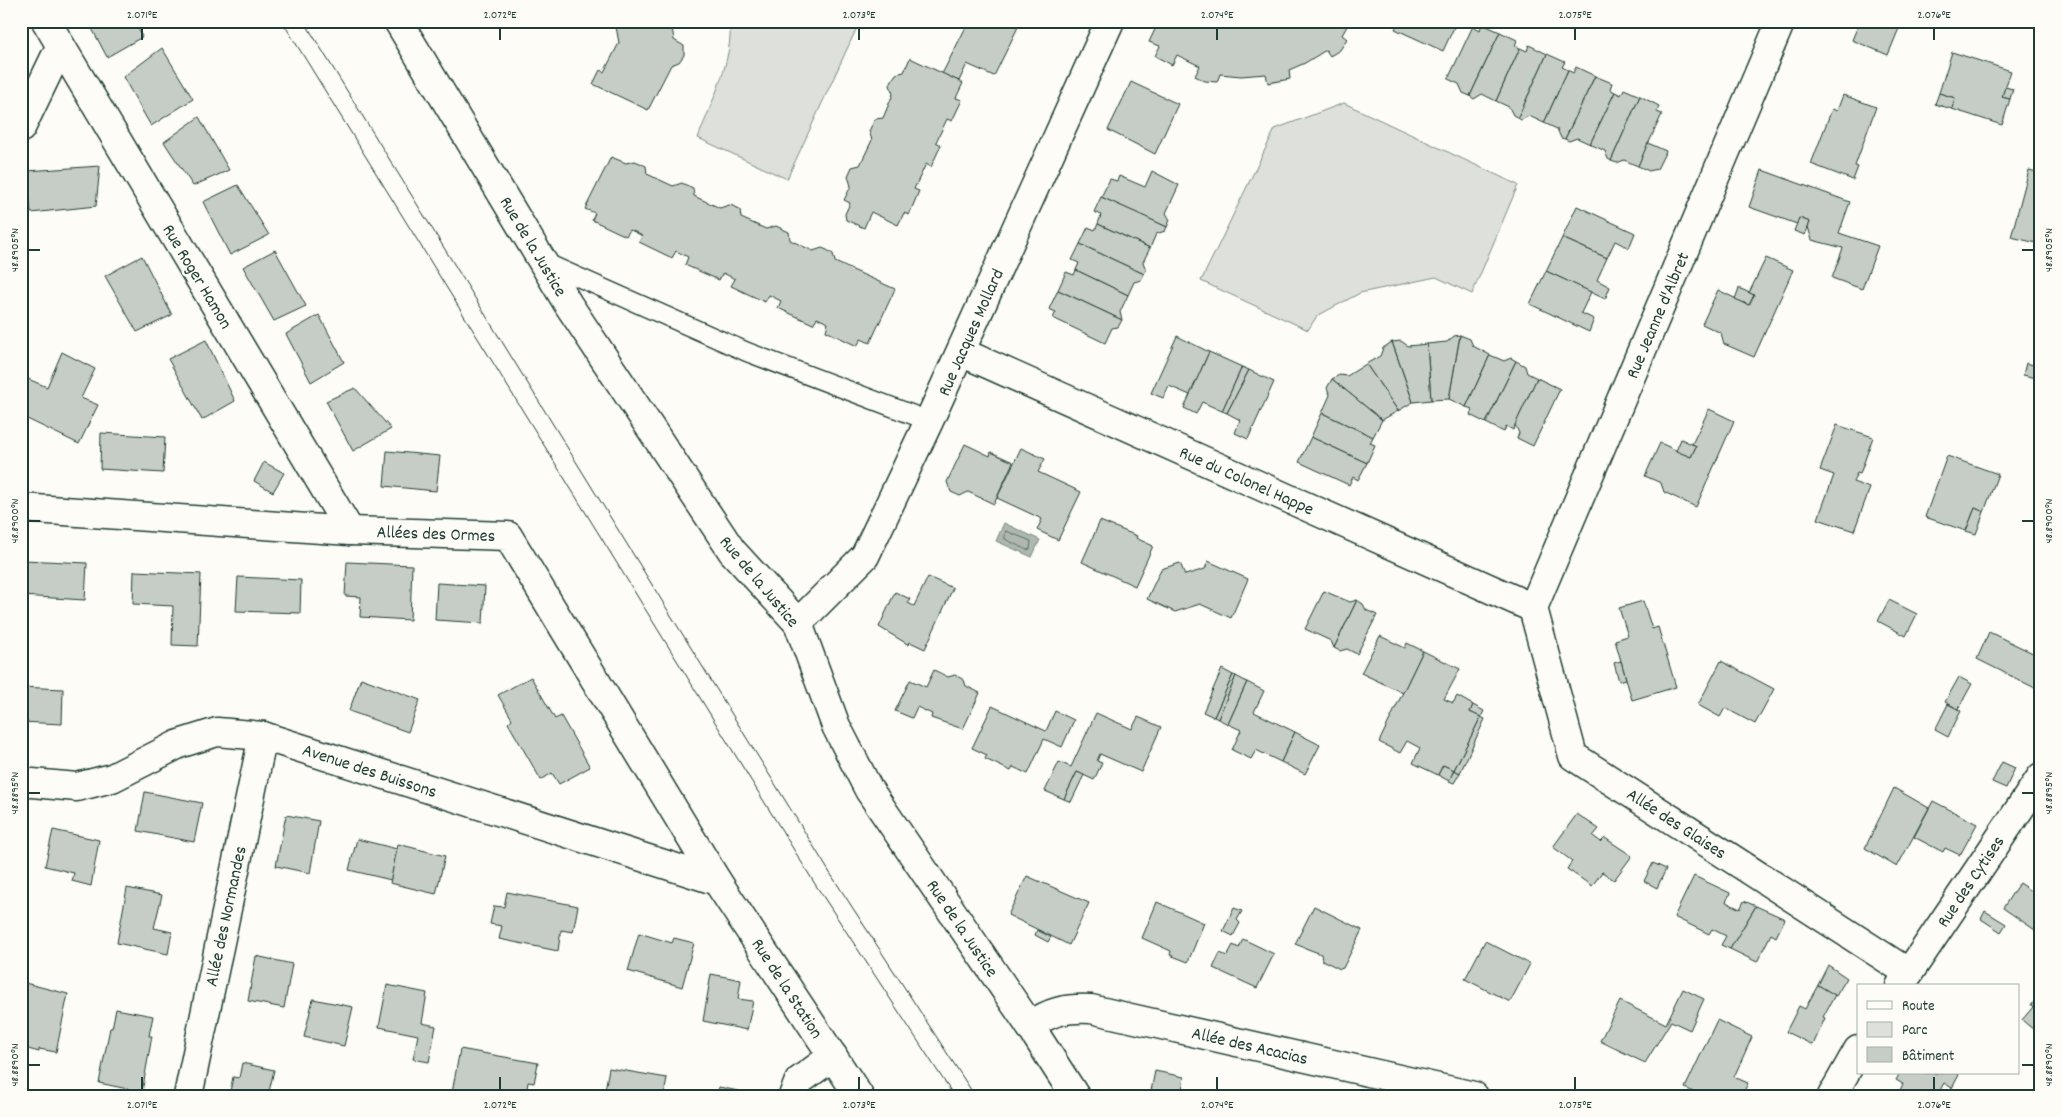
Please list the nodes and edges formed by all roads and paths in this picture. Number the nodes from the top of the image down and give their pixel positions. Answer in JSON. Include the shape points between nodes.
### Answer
{"nodes":[{"id":1,"x":46,"y":21,"type":"edge"},
{"id":2,"x":398,"y":21,"type":"edge"},
{"id":3,"x":1110,"y":21,"type":"edge"},
{"id":4,"x":1773,"y":24,"type":"edge"},
{"id":5,"x":60,"y":47,"type":"junction"},
{"id":6,"x":21,"y":128,"type":"edge"},
{"id":7,"x":544,"y":262,"type":"junction"},
{"id":8,"x":961,"y":352,"type":"junction"},
{"id":9,"x":930,"y":421,"type":"junction"},
{"id":10,"x":21,"y":508,"type":"edge"},
{"id":11,"x":350,"y":531,"type":"junction"},
{"id":12,"x":1533,"y":608,"type":"junction"},
{"id":13,"x":798,"y":623,"type":"junction"},
{"id":14,"x":263,"y":736,"type":"junction"},
{"id":15,"x":2041,"y":777,"type":"edge"},
{"id":16,"x":21,"y":782,"type":"edge"},
{"id":17,"x":717,"y":881,"type":"junction"},
{"id":18,"x":1904,"y":979,"type":"edge"},
{"id":19,"x":1030,"y":1026,"type":"junction"},
{"id":20,"x":1857,"y":1052,"type":"edge"},
{"id":21,"x":833,"y":1056,"type":"junction"},
{"id":22,"x":188,"y":1096,"type":"edge"},
{"id":23,"x":793,"y":1096,"type":"edge"},
{"id":24,"x":859,"y":1096,"type":"edge"},
{"id":25,"x":1075,"y":1096,"type":"edge"},
{"id":26,"x":1474,"y":1096,"type":"edge"},
{"id":27,"x":1832,"y":1096,"type":"edge"}],
"edges":[{"from":1,"to":5,"type":"street","name":"Rue Roger Hamon"},
{"from":2,"to":7,"type":"street","name":"Rue de la Justice"},
{"from":3,"to":8,"type":"street","name":"Rue Jacques Mollard"},
{"from":4,"to":12,"type":"street","name":"Rue Jeanne d'Albret"},
{"from":5,"to":6,"type":"street"},
{"from":5,"to":11,"type":"street","name":"Rue Roger Hamon"},
{"from":7,"to":9,"type":"lane","via":[[747,352]]},
{"from":7,"to":13,"type":"street","name":"Rue de la Justice","via":[[568,304],[732,551]]},
{"from":8,"to":9,"type":"street","name":"Rue Jacques Mollard"},
{"from":8,"to":12,"type":"street","name":"Rue du Colonel Happe"},
{"from":9,"to":13,"type":"street","name":"Rue Jacques Mollard","via":[[865,556]]},
{"from":10,"to":11,"type":"street","name":"Allées des Ormes"},
{"from":11,"to":17,"type":"street","name":"Allées des Ormes","via":[[508,536]]},
{"from":12,"to":18,"type":"street","name":"Allée des Glaises","via":[[1573,756]]},
{"from":13,"to":19,"type":"street","name":"Rue de la Justice","via":[[836,726],[869,790]]},
{"from":14,"to":16,"type":"street","name":"Avenue des Buissons","via":[[217,732],[180,744],[112,778],[77,787]]},
{"from":14,"to":17,"type":"street","name":"Avenue des Buissons"},
{"from":14,"to":22,"type":"street","name":"Allée des Normandes"},
{"from":15,"to":18,"type":"street","name":"Rue des Cytises"},
{"from":17,"to":21,"type":"street","name":"Rue de la Station"},
{"from":19,"to":25,"type":"street","name":"Rue de la Justice"},
{"from":19,"to":26,"type":"street","name":"Allée des Acacias","via":[[1052,1012],[1068,1008],[1091,1010]]},
{"from":20,"to":27,"type":"street"},
{"from":21,"to":23,"type":"street","via":[[799,1081]]},
{"from":21,"to":24,"type":"street","name":"Rue de la Station"}]}
